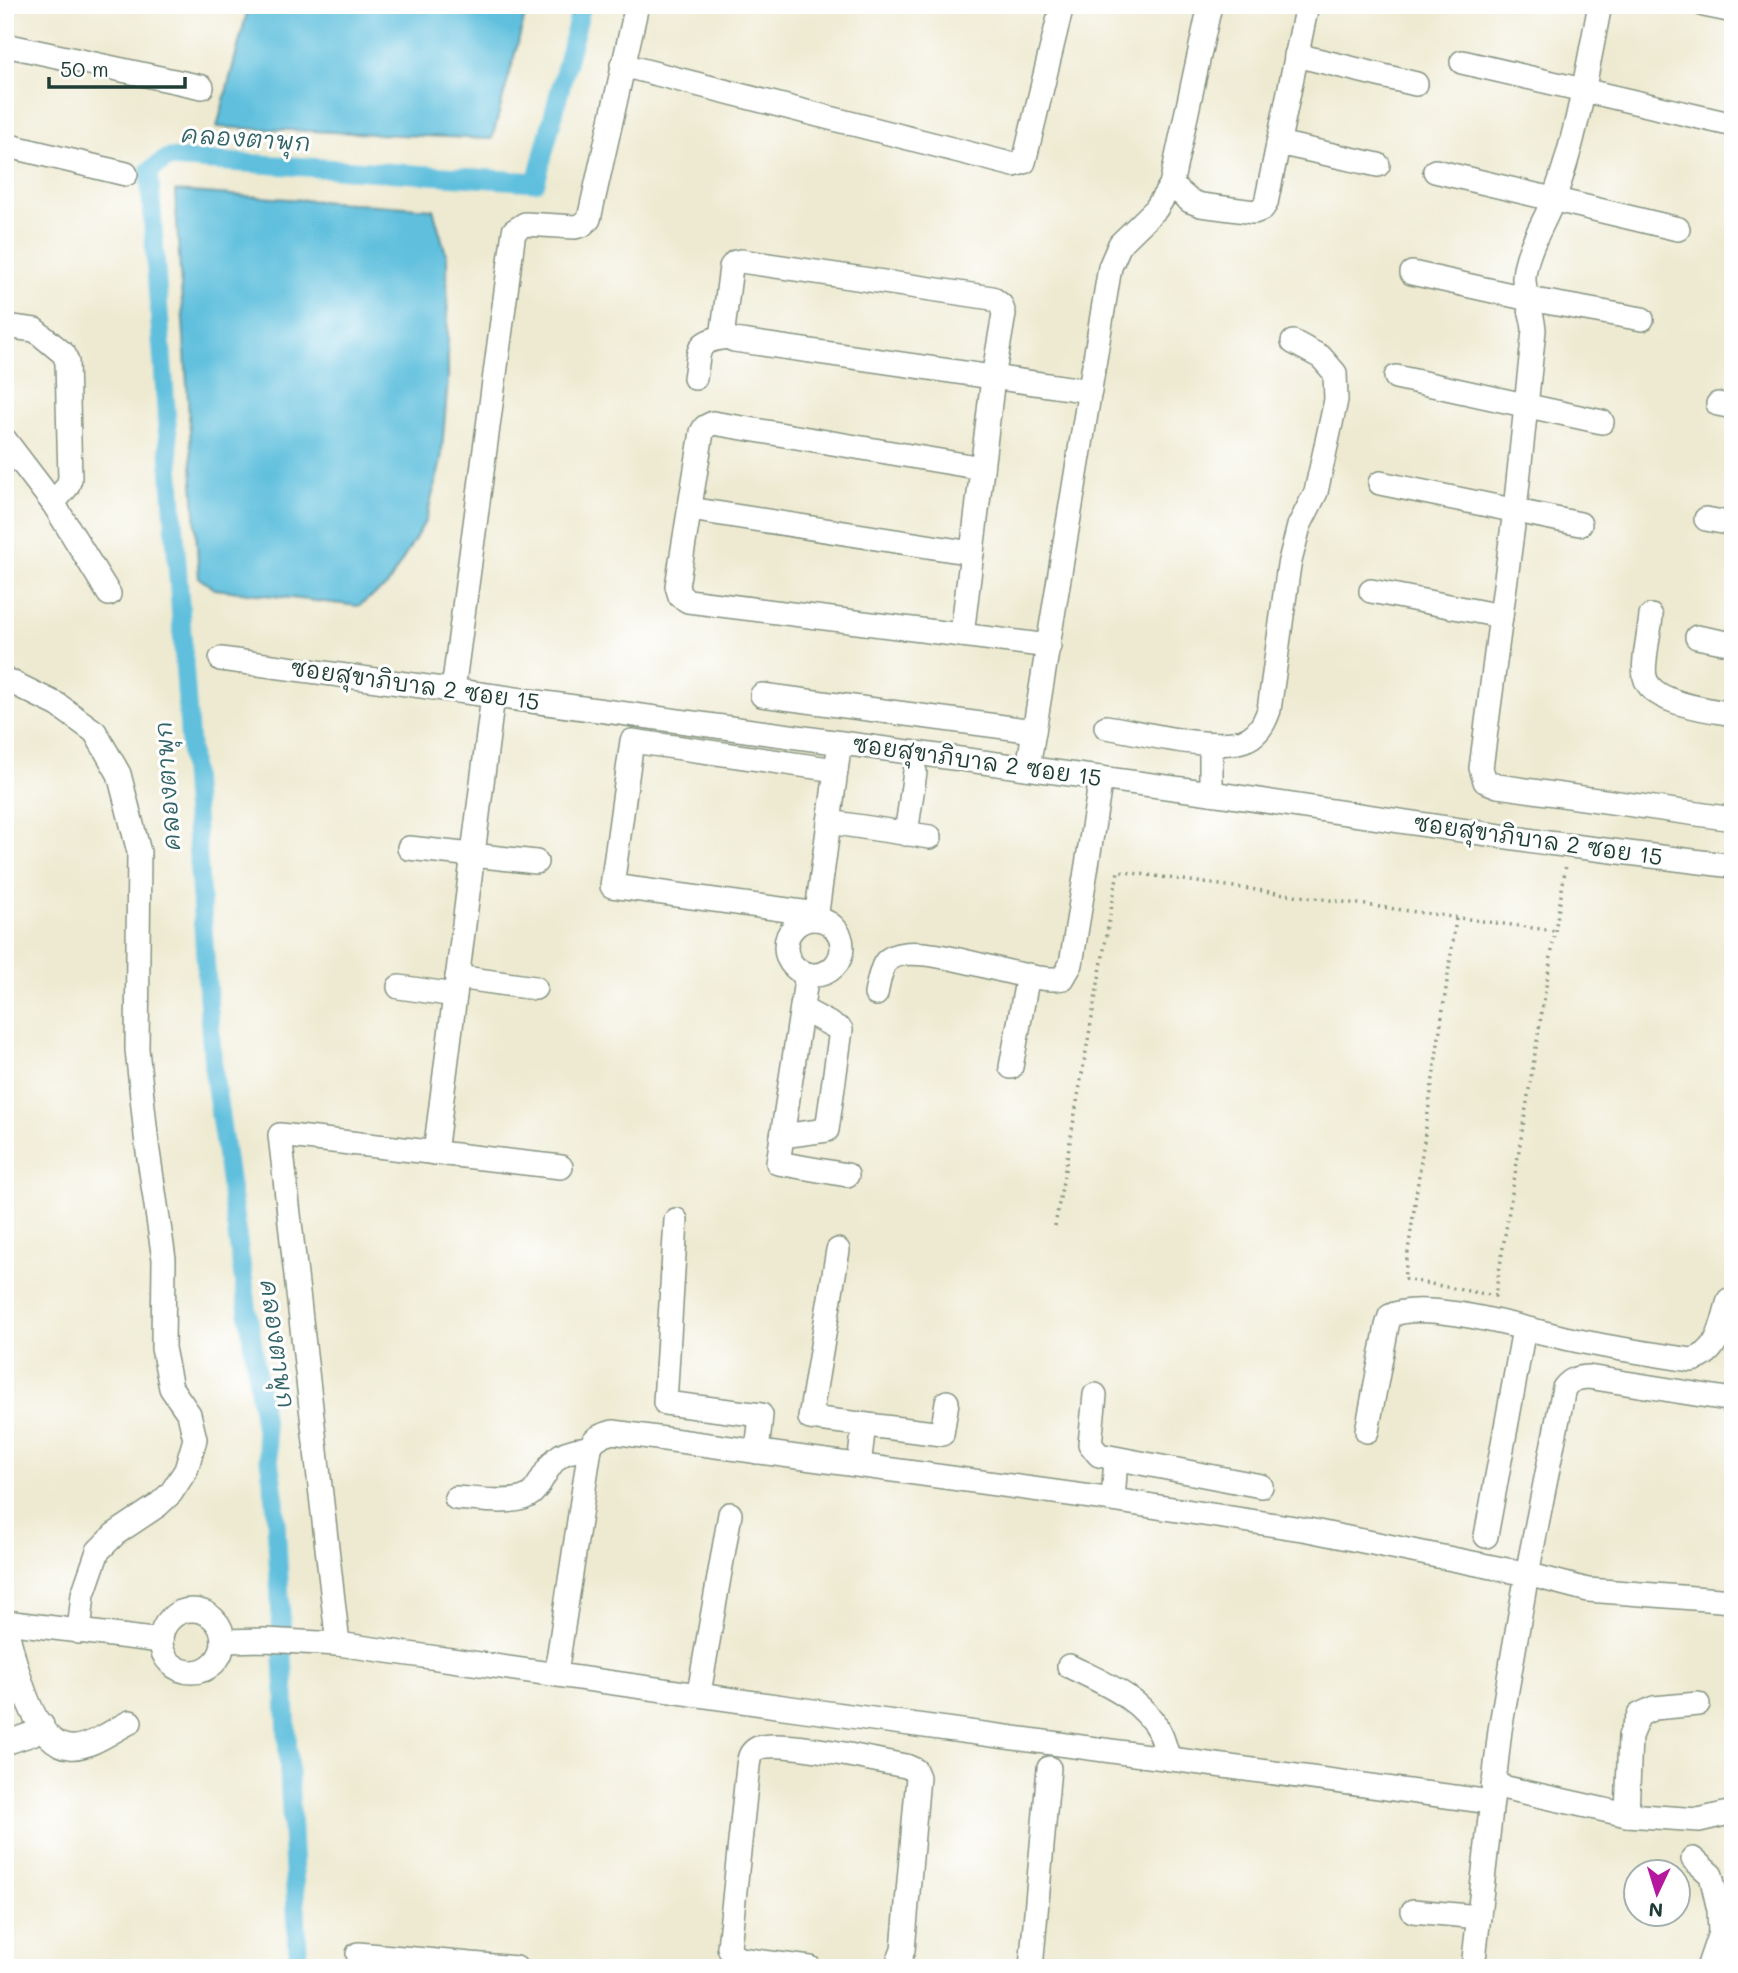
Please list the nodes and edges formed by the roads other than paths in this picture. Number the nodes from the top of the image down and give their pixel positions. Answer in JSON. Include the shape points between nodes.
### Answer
{"nodes":[{"id":1,"x":637,"y":5,"type":"edge"},
{"id":2,"x":1062,"y":5,"type":"edge"},
{"id":3,"x":1210,"y":5,"type":"edge"},
{"id":4,"x":1307,"y":5,"type":"edge"},
{"id":5,"x":1600,"y":5,"type":"edge"},
{"id":6,"x":1704,"y":5,"type":"edge"},
{"id":7,"x":1733,"y":11,"type":"edge"},
{"id":8,"x":5,"y":45,"type":"edge"},
{"id":9,"x":1296,"y":55,"type":"junction"},
{"id":10,"x":1462,"y":62,"type":"dead end"},
{"id":11,"x":622,"y":65,"type":"junction"},
{"id":12,"x":1416,"y":84,"type":"dead end"},
{"id":13,"x":202,"y":87,"type":"dead end"},
{"id":14,"x":1583,"y":88,"type":"junction"},
{"id":15,"x":1725,"y":123,"type":"dead end"},
{"id":16,"x":1278,"y":143,"type":"junction"},
{"id":17,"x":5,"y":145,"type":"edge"},
{"id":18,"x":1378,"y":165,"type":"dead end"},
{"id":19,"x":1435,"y":171,"type":"dead end"},
{"id":20,"x":126,"y":174,"type":"dead end"},
{"id":21,"x":1171,"y":185,"type":"junction"},
{"id":22,"x":1554,"y":197,"type":"junction"},
{"id":23,"x":1678,"y":229,"type":"dead end"},
{"id":24,"x":1412,"y":273,"type":"dead end"},
{"id":25,"x":1529,"y":299,"type":"junction"},
{"id":26,"x":1643,"y":319,"type":"dead end"},
{"id":27,"x":5,"y":327,"type":"edge"},
{"id":28,"x":727,"y":337,"type":"junction"},
{"id":29,"x":1293,"y":342,"type":"dead end"},
{"id":30,"x":1396,"y":377,"type":"dead end"},
{"id":31,"x":993,"y":378,"type":"junction"},
{"id":32,"x":695,"y":379,"type":"dead end"},
{"id":33,"x":1090,"y":391,"type":"junction"},
{"id":34,"x":1526,"y":404,"type":"junction"},
{"id":35,"x":1602,"y":422,"type":"dead end"},
{"id":36,"x":5,"y":440,"type":"edge"},
{"id":37,"x":982,"y":468,"type":"junction"},
{"id":38,"x":1380,"y":483,"type":"dead end"},
{"id":39,"x":53,"y":503,"type":"junction"},
{"id":40,"x":690,"y":509,"type":"junction"},
{"id":41,"x":1515,"y":510,"type":"junction"},
{"id":42,"x":1706,"y":519,"type":"dead end"},
{"id":43,"x":1580,"y":523,"type":"dead end"},
{"id":44,"x":1733,"y":524,"type":"edge"},
{"id":45,"x":972,"y":553,"type":"junction"},
{"id":46,"x":1371,"y":592,"type":"dead end"},
{"id":47,"x":109,"y":594,"type":"dead end"},
{"id":48,"x":1501,"y":616,"type":"junction"},
{"id":49,"x":1651,"y":616,"type":"dead end"},
{"id":50,"x":962,"y":635,"type":"junction"},
{"id":51,"x":1697,"y":637,"type":"dead end"},
{"id":52,"x":1733,"y":644,"type":"edge"},
{"id":53,"x":1049,"y":646,"type":"junction"},
{"id":54,"x":221,"y":659,"type":"dead end"},
{"id":55,"x":5,"y":679,"type":"edge"},
{"id":56,"x":453,"y":690,"type":"junction"},
{"id":57,"x":494,"y":695,"type":"junction"},
{"id":58,"x":762,"y":695,"type":"dead end"},
{"id":59,"x":1733,"y":714,"type":"edge"},
{"id":60,"x":1106,"y":727,"type":"dead end"},
{"id":61,"x":1034,"y":731,"type":"junction"},
{"id":62,"x":840,"y":743,"type":"junction"},
{"id":63,"x":1211,"y":744,"type":"junction"},
{"id":64,"x":1028,"y":768,"type":"junction"},
{"id":65,"x":836,"y":770,"type":"junction"},
{"id":66,"x":915,"y":772,"type":"dead end"},
{"id":67,"x":1101,"y":778,"type":"junction"},
{"id":68,"x":1211,"y":793,"type":"junction"},
{"id":69,"x":1733,"y":819,"type":"edge"},
{"id":70,"x":830,"y":822,"type":"junction"},
{"id":71,"x":906,"y":834,"type":"junction"},
{"id":72,"x":930,"y":837,"type":"dead end"},
{"id":73,"x":410,"y":848,"type":"dead end"},
{"id":74,"x":473,"y":856,"type":"junction"},
{"id":75,"x":536,"y":862,"type":"dead end"},
{"id":76,"x":1733,"y":866,"type":"edge"},
{"id":77,"x":817,"y":916,"type":"junction"},
{"id":78,"x":807,"y":974,"type":"junction"},
{"id":79,"x":1028,"y":975,"type":"junction"},
{"id":80,"x":456,"y":986,"type":"junction"},
{"id":81,"x":400,"y":987,"type":"dead end"},
{"id":82,"x":535,"y":988,"type":"dead end"},
{"id":83,"x":876,"y":994,"type":"dead end"},
{"id":84,"x":802,"y":1009,"type":"junction"},
{"id":85,"x":1011,"y":1067,"type":"dead end"},
{"id":86,"x":782,"y":1136,"type":"junction"},
{"id":87,"x":435,"y":1153,"type":"junction"},
{"id":88,"x":561,"y":1167,"type":"dead end"},
{"id":89,"x":847,"y":1175,"type":"dead end"},
{"id":90,"x":676,"y":1220,"type":"dead end"},
{"id":91,"x":838,"y":1250,"type":"dead end"},
{"id":92,"x":1729,"y":1300,"type":"dead end"},
{"id":93,"x":1524,"y":1329,"type":"junction"},
{"id":94,"x":1581,"y":1342,"type":"junction"},
{"id":95,"x":1577,"y":1378,"type":"junction"},
{"id":96,"x":1095,"y":1395,"type":"dead end"},
{"id":97,"x":1733,"y":1400,"type":"edge"},
{"id":98,"x":947,"y":1402,"type":"dead end"},
{"id":99,"x":864,"y":1425,"type":"junction"},
{"id":100,"x":1367,"y":1431,"type":"dead end"},
{"id":101,"x":590,"y":1448,"type":"junction"},
{"id":102,"x":757,"y":1451,"type":"junction"},
{"id":103,"x":1116,"y":1459,"type":"junction"},
{"id":104,"x":859,"y":1465,"type":"junction"},
{"id":105,"x":1261,"y":1486,"type":"dead end"},
{"id":106,"x":456,"y":1498,"type":"dead end"},
{"id":107,"x":1113,"y":1500,"type":"junction"},
{"id":108,"x":730,"y":1514,"type":"dead end"},
{"id":109,"x":1486,"y":1536,"type":"dead end"},
{"id":110,"x":1527,"y":1574,"type":"junction"},
{"id":111,"x":1733,"y":1601,"type":"edge"},
{"id":112,"x":5,"y":1622,"type":"edge"},
{"id":113,"x":79,"y":1632,"type":"junction"},
{"id":114,"x":161,"y":1641,"type":"junction"},
{"id":115,"x":223,"y":1641,"type":"junction"},
{"id":116,"x":338,"y":1644,"type":"junction"},
{"id":117,"x":1069,"y":1666,"type":"dead end"},
{"id":118,"x":556,"y":1673,"type":"junction"},
{"id":119,"x":699,"y":1693,"type":"junction"},
{"id":120,"x":1698,"y":1704,"type":"dead end"},
{"id":121,"x":798,"y":1709,"type":"junction"},
{"id":122,"x":130,"y":1722,"type":"dead end"},
{"id":123,"x":42,"y":1725,"type":"junction"},
{"id":124,"x":5,"y":1743,"type":"edge"},
{"id":125,"x":794,"y":1747,"type":"junction"},
{"id":126,"x":1169,"y":1759,"type":"junction"},
{"id":127,"x":1049,"y":1768,"type":"dead end"},
{"id":128,"x":1492,"y":1794,"type":"junction"},
{"id":129,"x":1733,"y":1812,"type":"edge"},
{"id":130,"x":1627,"y":1815,"type":"junction"},
{"id":131,"x":1693,"y":1859,"type":"dead end"},
{"id":132,"x":1413,"y":1910,"type":"dead end"},
{"id":133,"x":1479,"y":1917,"type":"junction"},
{"id":134,"x":358,"y":1954,"type":"dead end"},
{"id":135,"x":516,"y":1968,"type":"edge"},
{"id":136,"x":810,"y":1968,"type":"edge"},
{"id":137,"x":896,"y":1968,"type":"edge"},
{"id":138,"x":1031,"y":1968,"type":"edge"},
{"id":139,"x":1474,"y":1968,"type":"edge"},
{"id":140,"x":1707,"y":1968,"type":"edge"}],
"edges":[{"from":1,"to":11,"type":"street"},
{"from":2,"to":11,"type":"street","via":[[1024,162],[1014,166]]},
{"from":3,"to":21,"type":"street"},
{"from":4,"to":9,"type":"street"},
{"from":5,"to":14,"type":"street"},
{"from":6,"to":7,"type":"street"},
{"from":8,"to":13,"type":"street"},
{"from":9,"to":12,"type":"street"},
{"from":9,"to":16,"type":"street"},
{"from":10,"to":14,"type":"street"},
{"from":11,"to":56,"type":"street","via":[[589,219],[575,227],[525,224],[514,231]]},
{"from":14,"to":15,"type":"street"},
{"from":14,"to":22,"type":"street"},
{"from":16,"to":18,"type":"street"},
{"from":16,"to":21,"type":"street","via":[[1262,209],[1254,212],[1202,205]]},
{"from":17,"to":20,"type":"street"},
{"from":19,"to":22,"type":"street"},
{"from":21,"to":33,"type":"street","via":[[1156,208],[1120,244],[1111,267]]},
{"from":22,"to":23,"type":"street"},
{"from":22,"to":25,"type":"street","via":[[1532,244],[1524,278]]},
{"from":24,"to":25,"type":"street"},
{"from":25,"to":26,"type":"street"},
{"from":25,"to":34,"type":"street","via":[[1534,330]]},
{"from":27,"to":39,"type":"street","via":[[35,330],[64,354],[67,362],[70,479]]},
{"from":28,"to":31,"type":"street"},
{"from":28,"to":31,"type":"street","via":[[723,330],[731,267],[741,261],[992,298],[1004,314]]},
{"from":28,"to":32,"type":"street","via":[[709,339],[700,348]]},
{"from":29,"to":63,"type":"street","via":[[1321,357],[1335,373],[1336,400],[1316,492],[1299,526],[1289,565],[1269,710],[1263,726],[1251,737],[1233,744]]},
{"from":30,"to":34,"type":"street"},
{"from":31,"to":33,"type":"street"},
{"from":31,"to":37,"type":"street"},
{"from":33,"to":53,"type":"street"},
{"from":34,"to":35,"type":"street"},
{"from":34,"to":41,"type":"street"},
{"from":36,"to":39,"type":"street"},
{"from":37,"to":40,"type":"street","via":[[713,423],[702,432]]},
{"from":37,"to":45,"type":"street"},
{"from":38,"to":41,"type":"street"},
{"from":39,"to":47,"type":"street"},
{"from":40,"to":45,"type":"street"},
{"from":40,"to":50,"type":"street","via":[[677,586],[688,601]]},
{"from":41,"to":43,"type":"street"},
{"from":41,"to":48,"type":"street"},
{"from":42,"to":44,"type":"street"},
{"from":45,"to":50,"type":"street"},
{"from":46,"to":48,"type":"street"},
{"from":48,"to":69,"type":"street","via":[[1480,768],[1485,781]]},
{"from":49,"to":59,"type":"street","via":[[1645,676],[1651,688],[1677,703]]},
{"from":50,"to":53,"type":"street"},
{"from":51,"to":52,"type":"street"},
{"from":53,"to":61,"type":"street"},
{"from":54,"to":56,"type":"street","name":"ซอยสุขาภิบาล 2 ซอย 15"},
{"from":55,"to":113,"type":"street","via":[[58,705],[95,732],[119,774],[139,852],[137,1049],[164,1259],[163,1348],[171,1388],[189,1414],[195,1439],[187,1470],[171,1493],[98,1551],[83,1594]]},
{"from":56,"to":57,"type":"street","name":"ซอยสุขาภิบาล 2 ซอย 15"},
{"from":57,"to":62,"type":"street","name":"ซอยสุขาภิบาล 2 ซอย 15"},
{"from":57,"to":74,"type":"street"},
{"from":58,"to":61,"type":"street"},
{"from":60,"to":63,"type":"street"},
{"from":61,"to":64,"type":"street"},
{"from":62,"to":64,"type":"street","name":"ซอยสุขาภิบาล 2 ซอย 15"},
{"from":62,"to":65,"type":"street"},
{"from":63,"to":68,"type":"street"},
{"from":64,"to":67,"type":"street","name":"ซอยสุขาภิบาล 2 ซอย 15"},
{"from":65,"to":70,"type":"street"},
{"from":65,"to":77,"type":"street","via":[[632,741],[612,886]]},
{"from":66,"to":71,"type":"street"},
{"from":67,"to":68,"type":"street","name":"ซอยสุขาภิบาล 2 ซอย 15"},
{"from":67,"to":79,"type":"street","via":[[1068,972],[1057,980]]},
{"from":68,"to":76,"type":"street","name":"ซอยสุขาภิบาล 2 ซอย 15"},
{"from":70,"to":71,"type":"street"},
{"from":70,"to":77,"type":"street"},
{"from":71,"to":72,"type":"street"},
{"from":73,"to":74,"type":"street"},
{"from":74,"to":75,"type":"street"},
{"from":74,"to":80,"type":"street"},
{"from":77,"to":78,"type":"street","via":[[796,925],[786,940],[792,965]]},
{"from":77,"to":78,"type":"street","via":[[838,933],[841,951],[832,968]]},
{"from":78,"to":84,"type":"street"},
{"from":79,"to":83,"type":"street","via":[[906,954],[884,964]]},
{"from":79,"to":85,"type":"street"},
{"from":80,"to":81,"type":"street"},
{"from":80,"to":82,"type":"street"},
{"from":80,"to":87,"type":"street"},
{"from":84,"to":86,"type":"street"},
{"from":84,"to":86,"type":"street","via":[[841,1030],[827,1130]]},
{"from":86,"to":89,"type":"street","via":[[778,1163]]},
{"from":87,"to":88,"type":"street"},
{"from":87,"to":116,"type":"street","via":[[280,1135]]},
{"from":90,"to":102,"type":"street","via":[[665,1403],[761,1415]]},
{"from":91,"to":99,"type":"street","via":[[810,1418]]},
{"from":92,"to":94,"type":"street","via":[[1716,1342],[1701,1358]]},
{"from":93,"to":94,"type":"street"},
{"from":93,"to":100,"type":"street","via":[[1433,1311],[1409,1310],[1390,1316]]},
{"from":93,"to":109,"type":"street"},
{"from":94,"to":95,"type":"street"},
{"from":95,"to":97,"type":"street"},
{"from":95,"to":110,"type":"street","via":[[1564,1388]]},
{"from":96,"to":103,"type":"street","via":[[1090,1444],[1100,1455]]},
{"from":98,"to":99,"type":"street","via":[[942,1434]]},
{"from":99,"to":104,"type":"street"},
{"from":101,"to":102,"type":"street","via":[[598,1437],[613,1432]]},
{"from":101,"to":106,"type":"street","via":[[558,1455],[528,1496],[516,1500]]},
{"from":101,"to":118,"type":"street"},
{"from":102,"to":104,"type":"street"},
{"from":103,"to":105,"type":"street"},
{"from":103,"to":107,"type":"street"},
{"from":104,"to":107,"type":"street"},
{"from":107,"to":110,"type":"street","via":[[1308,1530]]},
{"from":108,"to":119,"type":"street"},
{"from":110,"to":111,"type":"street","via":[[1588,1590]]},
{"from":110,"to":128,"type":"street"},
{"from":112,"to":113,"type":"street"},
{"from":112,"to":123,"type":"street","via":[[22,1688]]},
{"from":113,"to":114,"type":"street"},
{"from":114,"to":115,"type":"street","via":[[169,1621],[187,1610],[208,1614],[222,1631]]},
{"from":114,"to":115,"type":"street","via":[[168,1661],[176,1668],[197,1672],[216,1661]]},
{"from":115,"to":116,"type":"street"},
{"from":116,"to":118,"type":"street"},
{"from":117,"to":126,"type":"street","via":[[1120,1692],[1143,1711],[1159,1731]]},
{"from":118,"to":119,"type":"street"},
{"from":119,"to":121,"type":"street"},
{"from":120,"to":130,"type":"street","via":[[1654,1708],[1639,1715],[1630,1736]]},
{"from":121,"to":125,"type":"street"},
{"from":121,"to":126,"type":"street"},
{"from":122,"to":123,"type":"street","via":[[73,1748],[61,1746]]},
{"from":123,"to":124,"type":"street","via":[[32,1734]]},
{"from":125,"to":136,"type":"street","via":[[765,1747],[750,1755],[729,1947],[740,1959]]},
{"from":125,"to":137,"type":"street","via":[[915,1770],[902,1950]]},
{"from":126,"to":128,"type":"street"},
{"from":127,"to":138,"type":"street"},
{"from":128,"to":130,"type":"street"},
{"from":128,"to":133,"type":"street"},
{"from":129,"to":130,"type":"street","via":[[1699,1820]]},
{"from":131,"to":140,"type":"street","via":[[1711,1875],[1719,1909],[1720,1933]]},
{"from":132,"to":133,"type":"street"},
{"from":133,"to":139,"type":"street"},
{"from":134,"to":135,"type":"street"}]}
